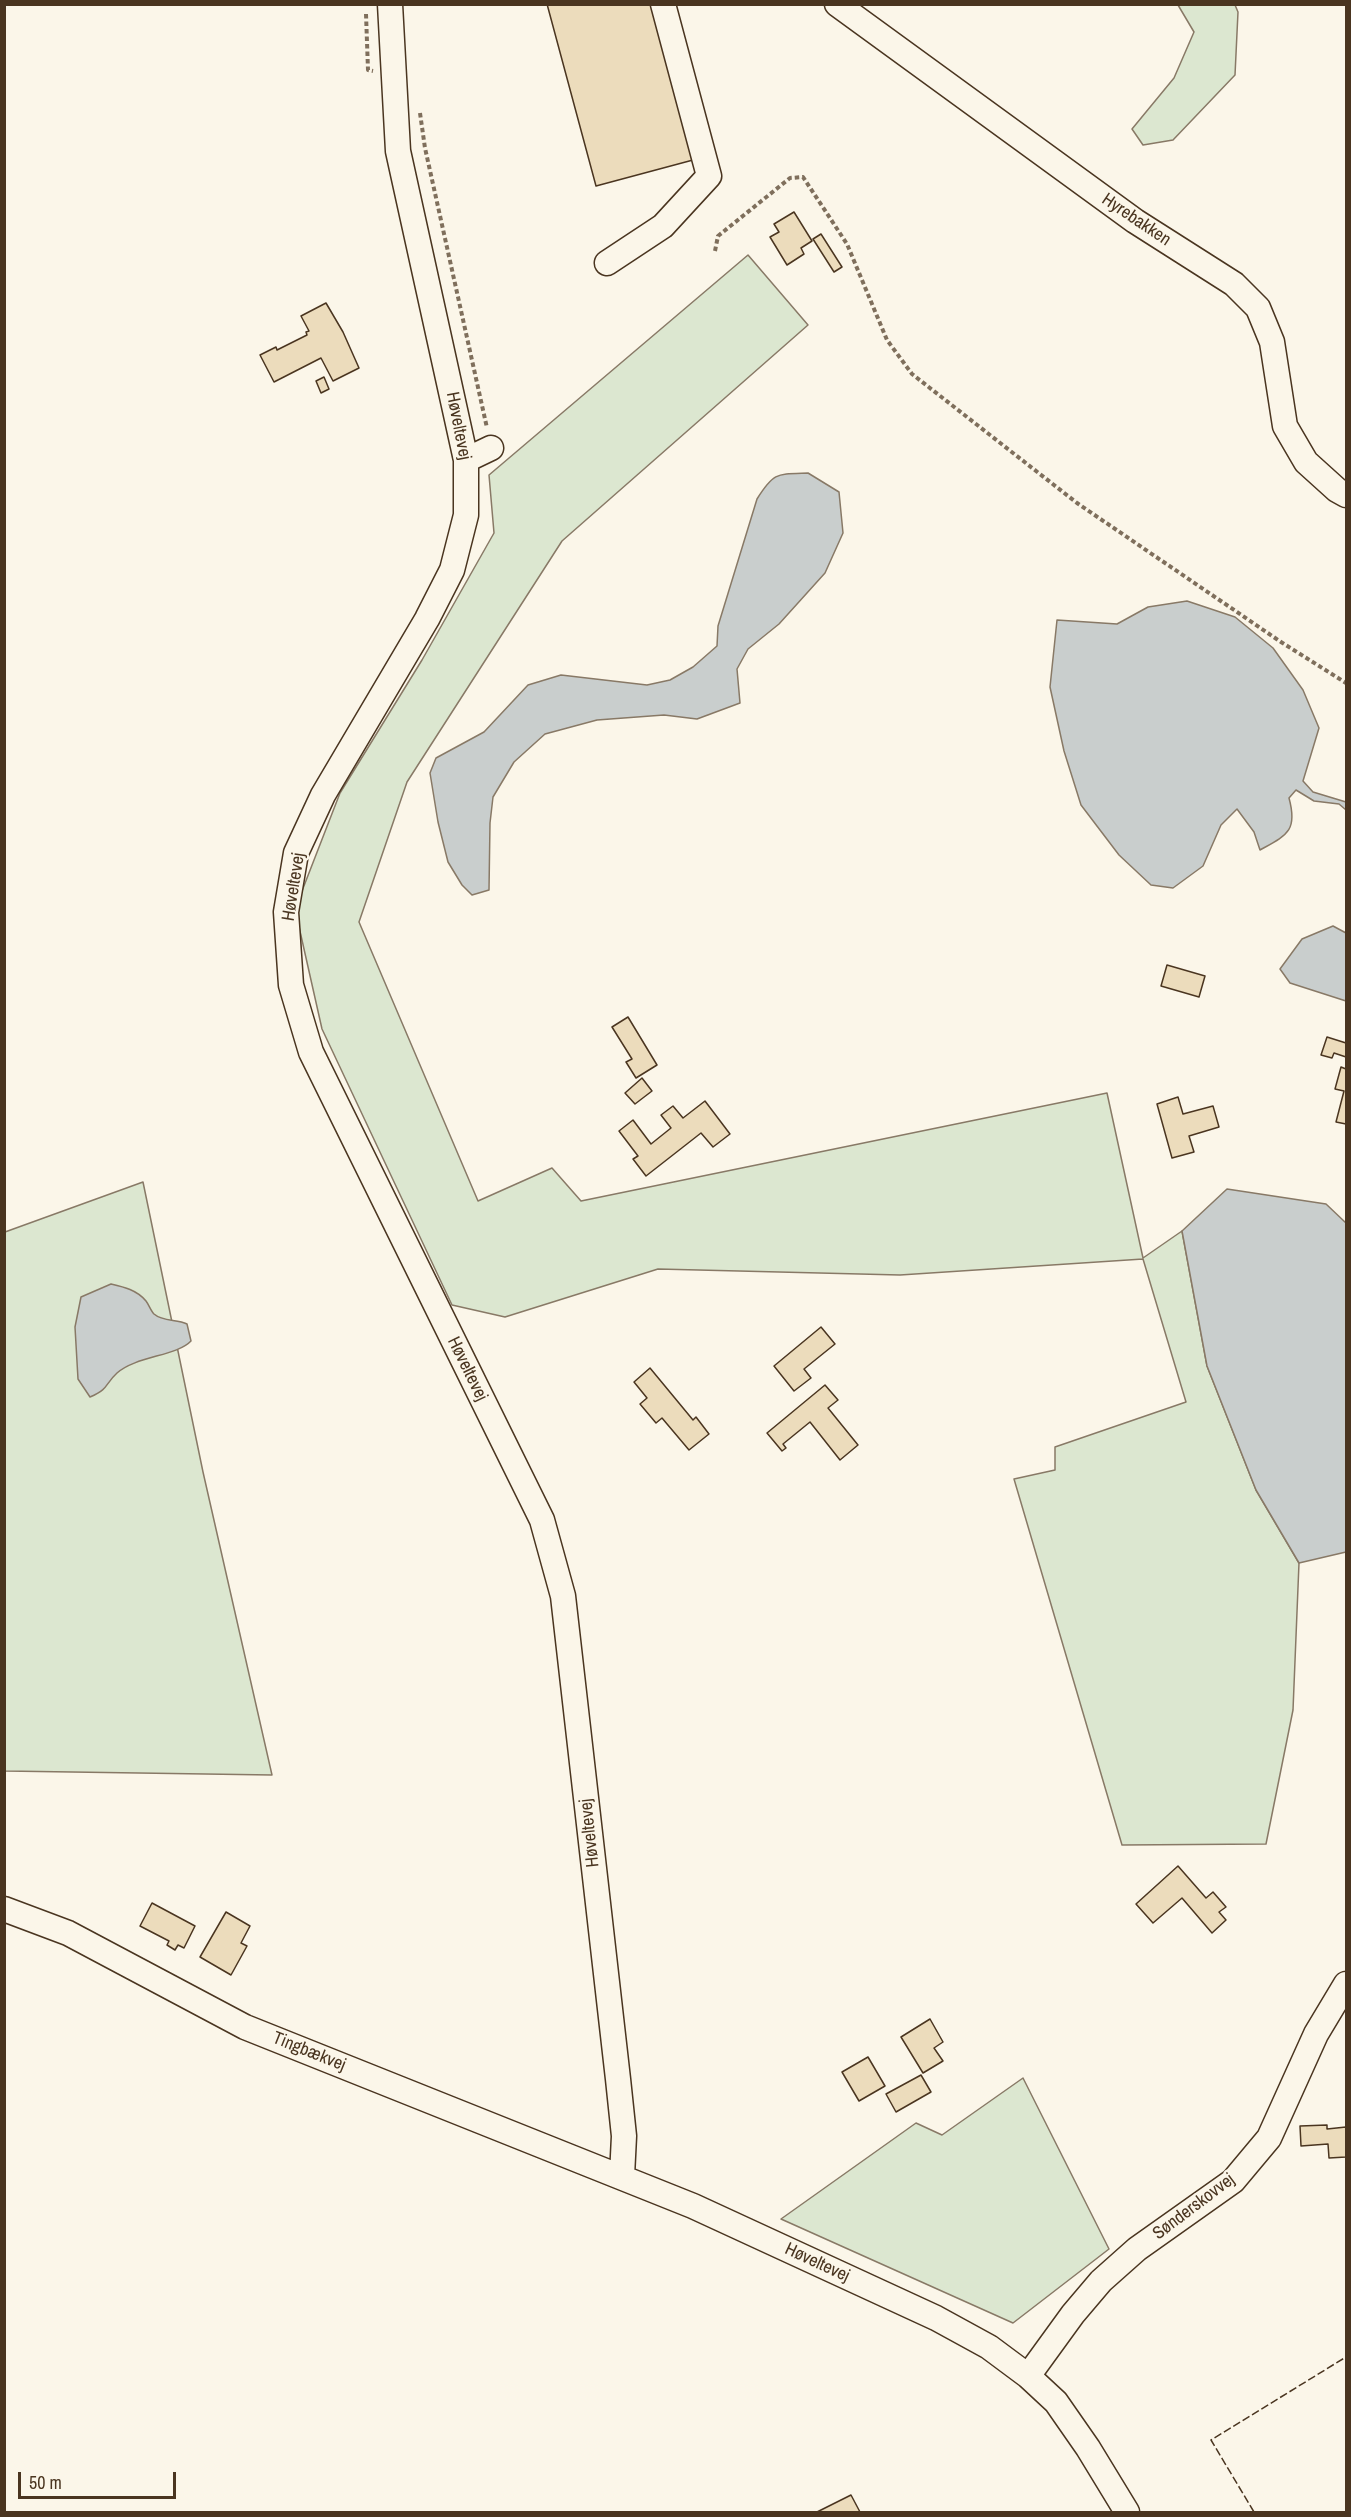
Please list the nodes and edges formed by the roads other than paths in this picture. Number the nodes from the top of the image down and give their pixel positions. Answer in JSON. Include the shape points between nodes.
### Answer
{"nodes":[{"id":1,"x":390,"y":4,"type":"edge"},
{"id":2,"x":663,"y":4,"type":"edge"},
{"id":3,"x":837,"y":4,"type":"edge"},
{"id":4,"x":606,"y":263,"type":"dead end"},
{"id":5,"x":491,"y":448,"type":"dead end"},
{"id":6,"x":466,"y":460,"type":"junction"},
{"id":7,"x":1347,"y":495,"type":"edge"},
{"id":8,"x":4,"y":1909,"type":"edge"},
{"id":9,"x":1347,"y":1984,"type":"edge"},
{"id":10,"x":622,"y":2176,"type":"junction"},
{"id":11,"x":1028,"y":2376,"type":"junction"},
{"id":12,"x":1127,"y":2512,"type":"edge"}],
"edges":[{"from":1,"to":6,"type":"street","name":"Høveltevej","via":[[398,151]]},
{"from":2,"to":4,"type":"street","via":[[709,176],[663,226]]},
{"from":3,"to":7,"type":"street","name":"Hyrebakken","via":[[1135,221],[1234,284],[1258,308],[1272,342],[1285,426],[1306,462]]},
{"from":5,"to":6,"type":"street"},
{"from":6,"to":10,"type":"street","name":"Høveltevej","via":[[466,515],[452,570],[398,671],[323,795],[296,853],[286,912],[291,985],[311,1052],[542,1520],[554,1559],[563,1596],[618,2079],[624,2136]]},
{"from":8,"to":10,"type":"street","name":"Tingbækvej","via":[[68,1933],[245,2027]]},
{"from":9,"to":11,"type":"street","name":"Sønderskovvej","via":[[1316,2034],[1269,2138],[1233,2181],[1137,2249],[1101,2281]]},
{"from":10,"to":11,"type":"street","name":"Høveltevej","via":[[936,2318],[989,2347]]},
{"from":11,"to":12,"type":"street","name":"Høveltevej","via":[[1056,2402]]}]}
